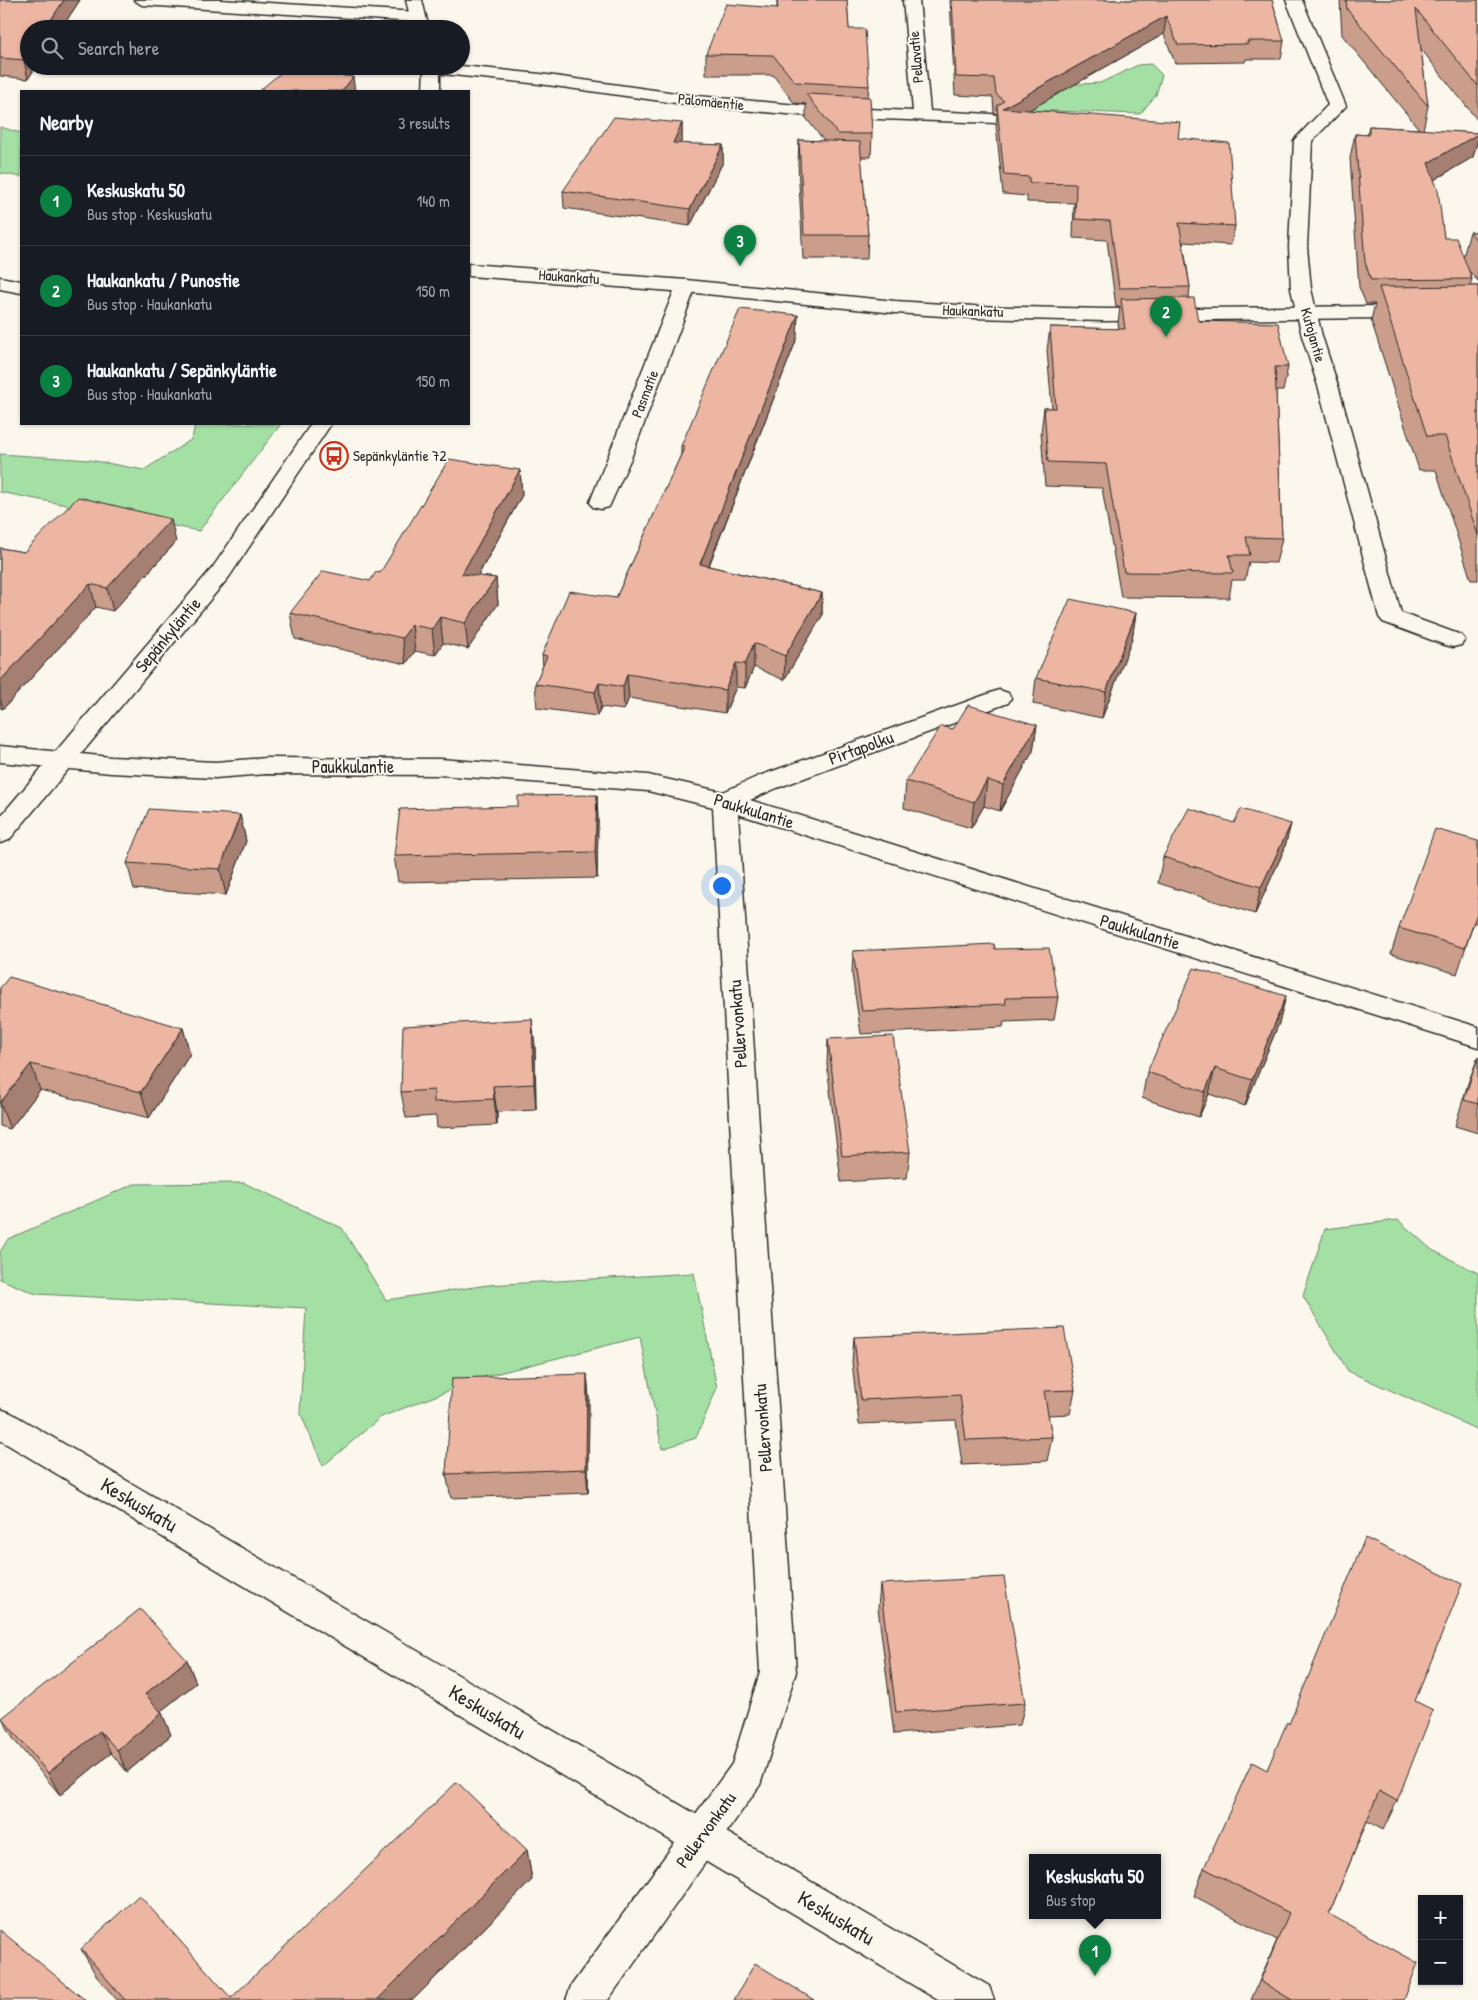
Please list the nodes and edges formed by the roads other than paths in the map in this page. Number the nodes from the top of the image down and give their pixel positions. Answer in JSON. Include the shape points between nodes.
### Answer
{"nodes":[{"id":1,"x":142,"y":0,"type":"edge"},
{"id":2,"x":414,"y":0,"type":"edge"},
{"id":3,"x":910,"y":0,"type":"edge"},
{"id":4,"x":1294,"y":0,"type":"edge"},
{"id":5,"x":383,"y":20,"type":"edge"},
{"id":6,"x":418,"y":20,"type":"edge"},
{"id":7,"x":470,"y":71,"type":"edge"},
{"id":8,"x":432,"y":75,"type":"edge"},
{"id":9,"x":432,"y":90,"type":"edge"},
{"id":10,"x":922,"y":115,"type":"junction"},
{"id":11,"x":991,"y":119,"type":"dead end"},
{"id":12,"x":470,"y":270,"type":"edge"},
{"id":13,"x":0,"y":283,"type":"edge"},
{"id":14,"x":686,"y":286,"type":"junction"},
{"id":15,"x":20,"y":287,"type":"edge"},
{"id":16,"x":1305,"y":311,"type":"junction"},
{"id":17,"x":1478,"y":311,"type":"edge"},
{"id":18,"x":320,"y":425,"type":"edge"},
{"id":19,"x":600,"y":502,"type":"dead end"},
{"id":20,"x":1453,"y":640,"type":"dead end"},
{"id":21,"x":999,"y":698,"type":"dead end"},
{"id":22,"x":0,"y":754,"type":"edge"},
{"id":23,"x":63,"y":761,"type":"junction"},
{"id":24,"x":725,"y":801,"type":"junction"},
{"id":25,"x":0,"y":834,"type":"edge"},
{"id":26,"x":1478,"y":1037,"type":"edge"},
{"id":27,"x":0,"y":1423,"type":"edge"},
{"id":28,"x":700,"y":1838,"type":"junction"},
{"id":29,"x":585,"y":2000,"type":"edge"},
{"id":30,"x":974,"y":2000,"type":"edge"}],
"edges":[{"from":1,"to":5,"type":"street"},
{"from":2,"to":6,"type":"street"},
{"from":3,"to":10,"type":"street","name":"Pellavatie"},
{"from":4,"to":16,"type":"street","name":"Kutojantie","via":[[1337,106],[1303,140],[1298,272]]},
{"from":7,"to":10,"type":"street","name":"Palomäentie","via":[[697,101],[820,112]]},
{"from":8,"to":9,"type":"street"},
{"from":10,"to":11,"type":"street","name":"Palomäentie"},
{"from":12,"to":14,"type":"street","name":"Haukankatu"},
{"from":13,"to":15,"type":"street"},
{"from":14,"to":16,"type":"street","name":"Haukankatu","via":[[974,312],[1105,315]]},
{"from":14,"to":19,"type":"street","name":"Pasmatie"},
{"from":16,"to":17,"type":"street","name":"Haukankatu"},
{"from":16,"to":20,"type":"street","name":"Kutojantie","via":[[1391,617]]},
{"from":18,"to":23,"type":"street","name":"Sepänkyläntie","via":[[221,572]]},
{"from":21,"to":24,"type":"street","name":"Pirtapolku","via":[[768,782]]},
{"from":22,"to":23,"type":"street","name":"Paukkulantie"},
{"from":23,"to":24,"type":"street","name":"Paukkulantie","via":[[215,770],[266,766],[440,767],[648,783]]},
{"from":23,"to":25,"type":"street","name":"Sepänkyläntie"},
{"from":24,"to":26,"type":"street","name":"Paukkulantie"},
{"from":24,"to":28,"type":"street","name":"Pellervonkatu","via":[[778,1672],[746,1773]]},
{"from":27,"to":28,"type":"street","name":"Keskuskatu"},
{"from":28,"to":29,"type":"street","name":"Pellervonkatu"},
{"from":28,"to":30,"type":"street","name":"Keskuskatu"}]}
